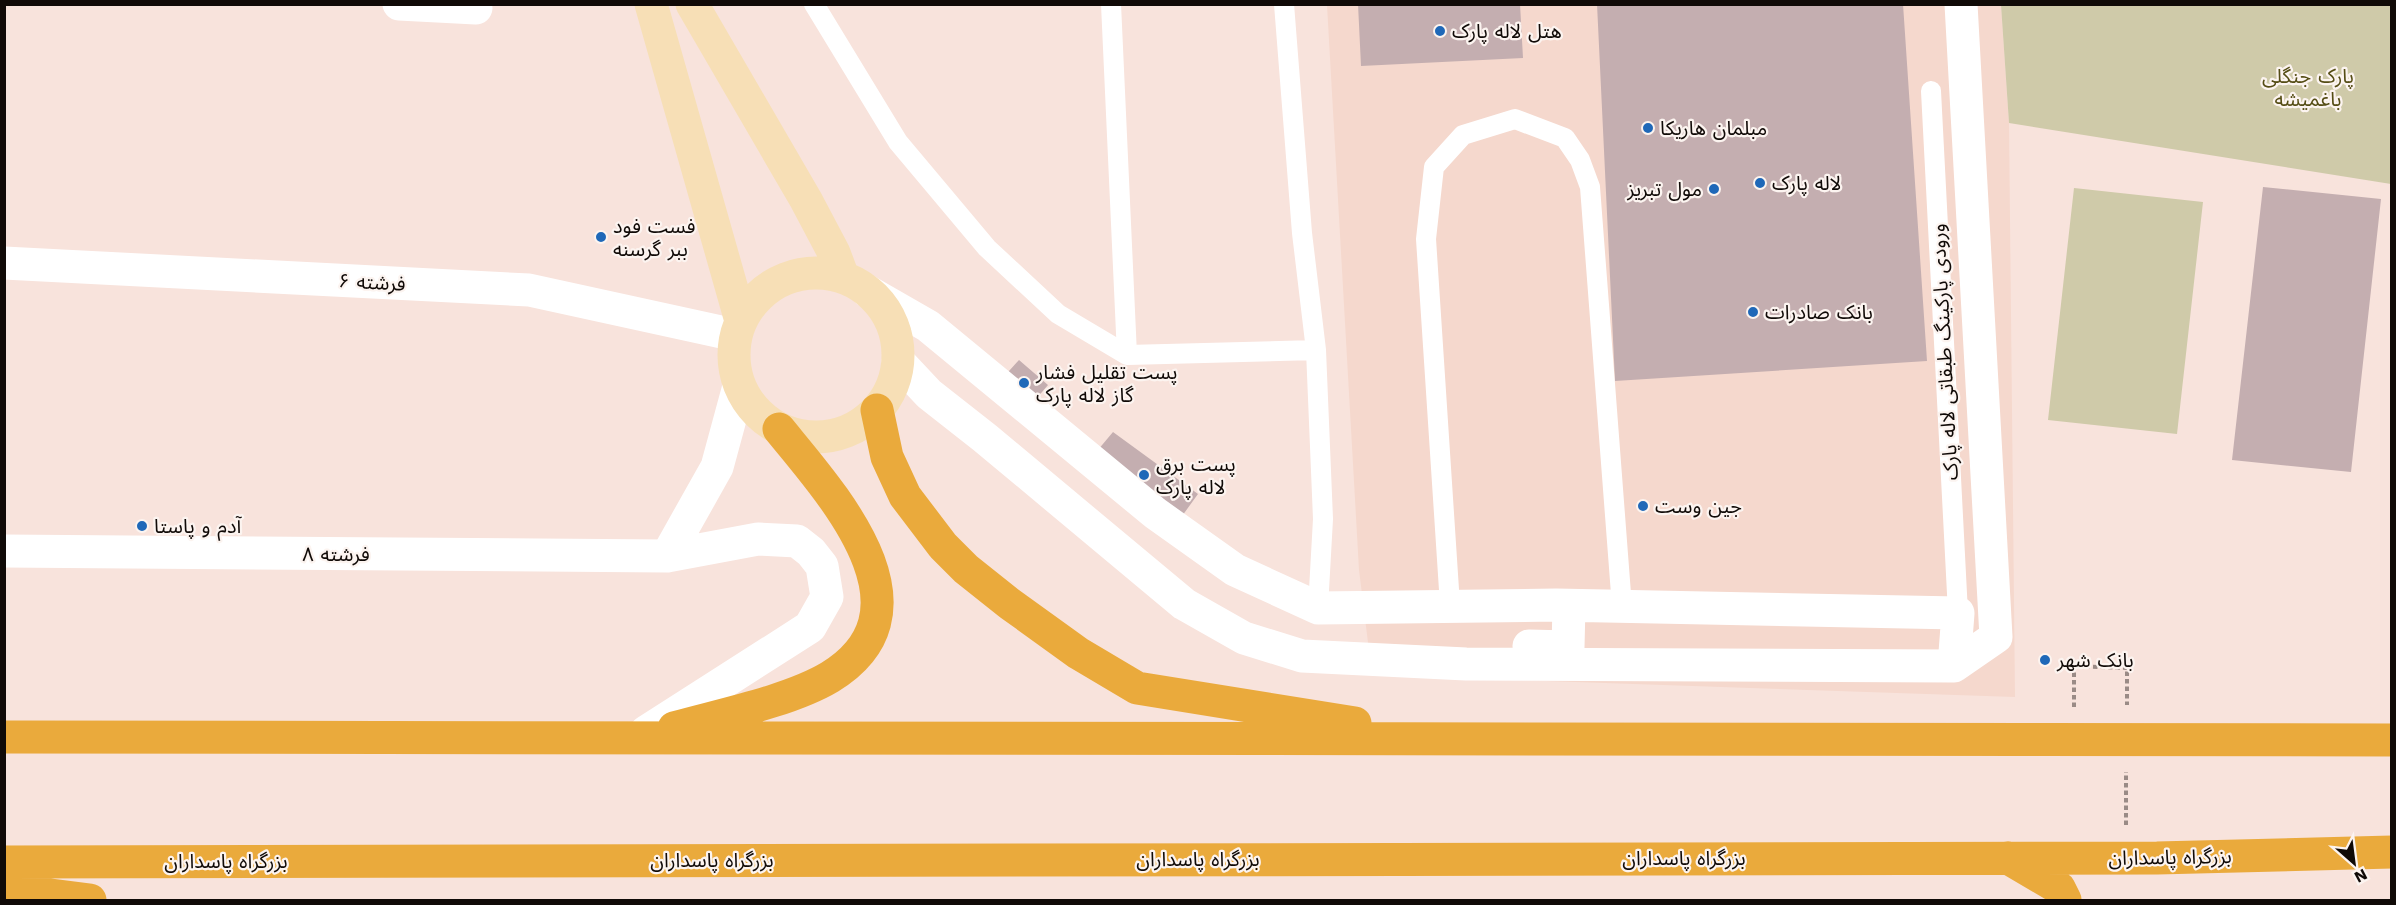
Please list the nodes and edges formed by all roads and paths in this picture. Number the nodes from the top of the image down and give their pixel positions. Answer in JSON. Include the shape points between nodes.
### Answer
{"nodes":[{"id":1,"x":399,"y":4,"type":"edge"},
{"id":2,"x":651,"y":4,"type":"edge"},
{"id":3,"x":692,"y":4,"type":"edge"},
{"id":4,"x":814,"y":4,"type":"edge"},
{"id":5,"x":1111,"y":4,"type":"edge"},
{"id":6,"x":1284,"y":4,"type":"edge"},
{"id":7,"x":1961,"y":4,"type":"edge"},
{"id":8,"x":476,"y":8,"type":"dead end"},
{"id":9,"x":1931,"y":91,"type":"dead end"},
{"id":10,"x":4,"y":263,"type":"edge"},
{"id":11,"x":855,"y":284,"type":"junction"},
{"id":12,"x":738,"y":328,"type":"junction"},
{"id":13,"x":1316,"y":350,"type":"junction"},
{"id":14,"x":1127,"y":355,"type":"junction"},
{"id":15,"x":898,"y":361,"type":"junction"},
{"id":16,"x":739,"y":386,"type":"junction"},
{"id":17,"x":877,"y":410,"type":"junction"},
{"id":18,"x":779,"y":429,"type":"junction"},
{"id":19,"x":4,"y":551,"type":"edge"},
{"id":20,"x":667,"y":556,"type":"junction"},
{"id":21,"x":1184,"y":604,"type":"junction"},
{"id":22,"x":1450,"y":605,"type":"junction"},
{"id":23,"x":1569,"y":606,"type":"junction"},
{"id":24,"x":1622,"y":607,"type":"junction"},
{"id":25,"x":1318,"y":608,"type":"junction"},
{"id":26,"x":1958,"y":612,"type":"junction"},
{"id":27,"x":1954,"y":666,"type":"junction"},
{"id":28,"x":2074,"y":666,"type":"dead end"},
{"id":29,"x":2127,"y":715,"type":"dead end"},
{"id":30,"x":4,"y":737,"type":"edge"},
{"id":31,"x":635,"y":739,"type":"junction"},
{"id":32,"x":1448,"y":739,"type":"junction"},
{"id":33,"x":2391,"y":740,"type":"edge"},
{"id":34,"x":2127,"y":761,"type":"dead end"},
{"id":35,"x":2126,"y":831,"type":"dead end"},
{"id":36,"x":2391,"y":852,"type":"edge"},
{"id":37,"x":2008,"y":858,"type":"junction"},
{"id":38,"x":4,"y":862,"type":"edge"},
{"id":39,"x":4,"y":889,"type":"edge"},
{"id":40,"x":90,"y":900,"type":"edge"},
{"id":41,"x":2065,"y":900,"type":"edge"}],
"edges":[{"from":1,"to":8,"type":"street"},
{"from":2,"to":12,"type":"main road"},
{"from":3,"to":11,"type":"main road"},
{"from":4,"to":14,"type":"lane","via":[[898,142],[987,248],[1058,314]]},
{"from":5,"to":14,"type":"lane"},
{"from":6,"to":13,"type":"lane","via":[[1302,233]]},
{"from":7,"to":27,"type":"street","via":[[1996,638]]},
{"from":9,"to":26,"type":"lane","name":"ورودی پارکینگ طبقاتی لاله پارک"},
{"from":10,"to":12,"type":"street","name":"فرشته ۶","via":[[529,290]]},
{"from":11,"to":12,"type":"main road","via":[[819,273],[795,275],[754,300]]},
{"from":11,"to":15,"type":"main road","via":[[885,310],[896,335]]},
{"from":11,"to":25,"type":"street","via":[[928,326],[1155,513],[1235,570]]},
{"from":12,"to":16,"type":"main road","via":[[733,352]]},
{"from":13,"to":14,"type":"lane"},
{"from":13,"to":25,"type":"lane","via":[[1323,519]]},
{"from":15,"to":17,"type":"main road","via":[[892,387]]},
{"from":15,"to":21,"type":"street","via":[[929,394]]},
{"from":16,"to":18,"type":"main road","via":[[756,412]]},
{"from":16,"to":20,"type":"street","via":[[717,467]]},
{"from":17,"to":18,"type":"main road","via":[[856,426],[831,436],[805,437]]},
{"from":17,"to":32,"type":"highway","via":[[886,456],[905,496],[943,546],[1010,604],[1078,653],[1137,688]]},
{"from":18,"to":31,"type":"highway","via":[[838,501],[864,551],[878,588],[875,624],[869,641],[828,678],[788,695]]},
{"from":19,"to":20,"type":"street","name":"فرشته ۸"},
{"from":20,"to":31,"type":"street","name":"فرشته ۸","via":[[759,539],[796,541],[822,566],[827,597],[810,627]]},
{"from":21,"to":23,"type":"street","via":[[1310,638],[1569,647]]},
{"from":21,"to":27,"type":"street","via":[[1244,638],[1302,656],[1466,664]]},
{"from":22,"to":23,"type":"street"},
{"from":22,"to":24,"type":"lane","via":[[1426,238],[1434,167],[1463,135],[1515,119],[1565,138],[1580,160],[1590,187]]},
{"from":22,"to":25,"type":"street"},
{"from":23,"to":24,"type":"street"},
{"from":24,"to":26,"type":"street"},
{"from":26,"to":27,"type":"street"},
{"from":28,"to":29,"type":"path","via":[[2127,668]]},
{"from":30,"to":31,"type":"highway"},
{"from":31,"to":32,"type":"highway"},
{"from":32,"to":33,"type":"highway"},
{"from":34,"to":35,"type":"path"},
{"from":36,"to":37,"type":"highway","name":"بزرگراه پاسداران"},
{"from":37,"to":38,"type":"highway","name":"بزرگراه پاسداران"},
{"from":37,"to":41,"type":"highway","via":[[2059,888]]},
{"from":39,"to":40,"type":"highway"}]}
